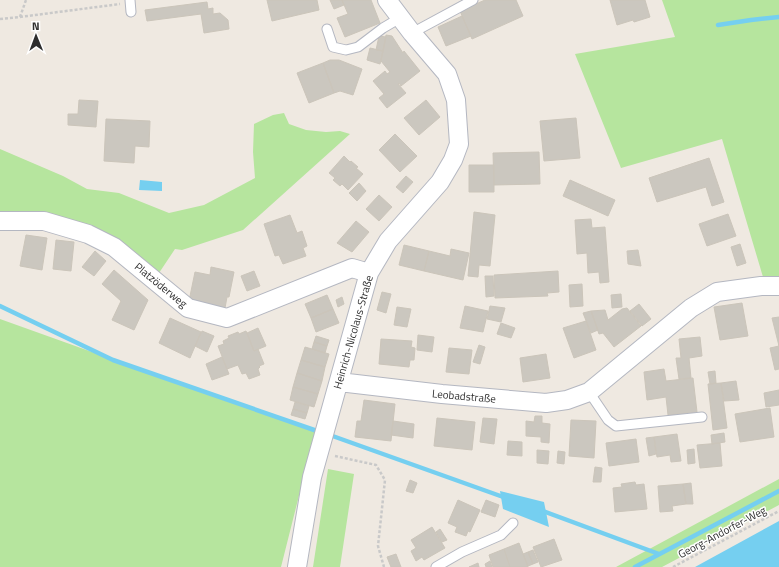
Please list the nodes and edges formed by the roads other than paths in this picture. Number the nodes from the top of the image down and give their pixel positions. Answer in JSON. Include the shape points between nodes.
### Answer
{"nodes":[{"id":1,"x":387,"y":0,"type":"edge"},
{"id":2,"x":473,"y":0,"type":"edge"},
{"id":3,"x":400,"y":18,"type":"junction"},
{"id":4,"x":327,"y":29,"type":"dead end"},
{"id":5,"x":412,"y":33,"type":"junction"},
{"id":6,"x":0,"y":221,"type":"edge"},
{"id":7,"x":369,"y":273,"type":"junction"},
{"id":8,"x":779,"y":286,"type":"edge"},
{"id":9,"x":339,"y":382,"type":"junction"},
{"id":10,"x":589,"y":392,"type":"junction"},
{"id":11,"x":702,"y":417,"type":"dead end"},
{"id":12,"x":513,"y":523,"type":"dead end"},
{"id":13,"x":297,"y":567,"type":"edge"},
{"id":14,"x":436,"y":567,"type":"edge"}],
"edges":[{"from":1,"to":3,"type":"street","name":"Heinrich-Nicolaus-Straße"},
{"from":2,"to":5,"type":"lane"},
{"from":3,"to":4,"type":"lane","via":[[358,47],[346,50],[333,47]]},
{"from":3,"to":5,"type":"street","name":"Heinrich-Nicolaus-Straße"},
{"from":5,"to":7,"type":"street","name":"Heinrich-Nicolaus-Straße","via":[[447,74],[456,100],[459,144],[440,182],[388,241]]},
{"from":6,"to":7,"type":"street","name":"Platzöderweg","via":[[44,221],[88,234],[114,247],[188,308],[227,318],[352,268]]},
{"from":7,"to":9,"type":"street","name":"Heinrich-Nicolaus-Straße"},
{"from":8,"to":10,"type":"street","name":"Leobadstraße","via":[[717,292],[691,308]]},
{"from":9,"to":10,"type":"street","name":"Leobadstraße","via":[[546,403],[567,400]]},
{"from":9,"to":13,"type":"street","name":"Heinrich-Nicolaus-Straße","via":[[312,477]]},
{"from":10,"to":11,"type":"lane","via":[[608,420],[616,426]]},
{"from":12,"to":14,"type":"lane","via":[[501,535]]}]}
